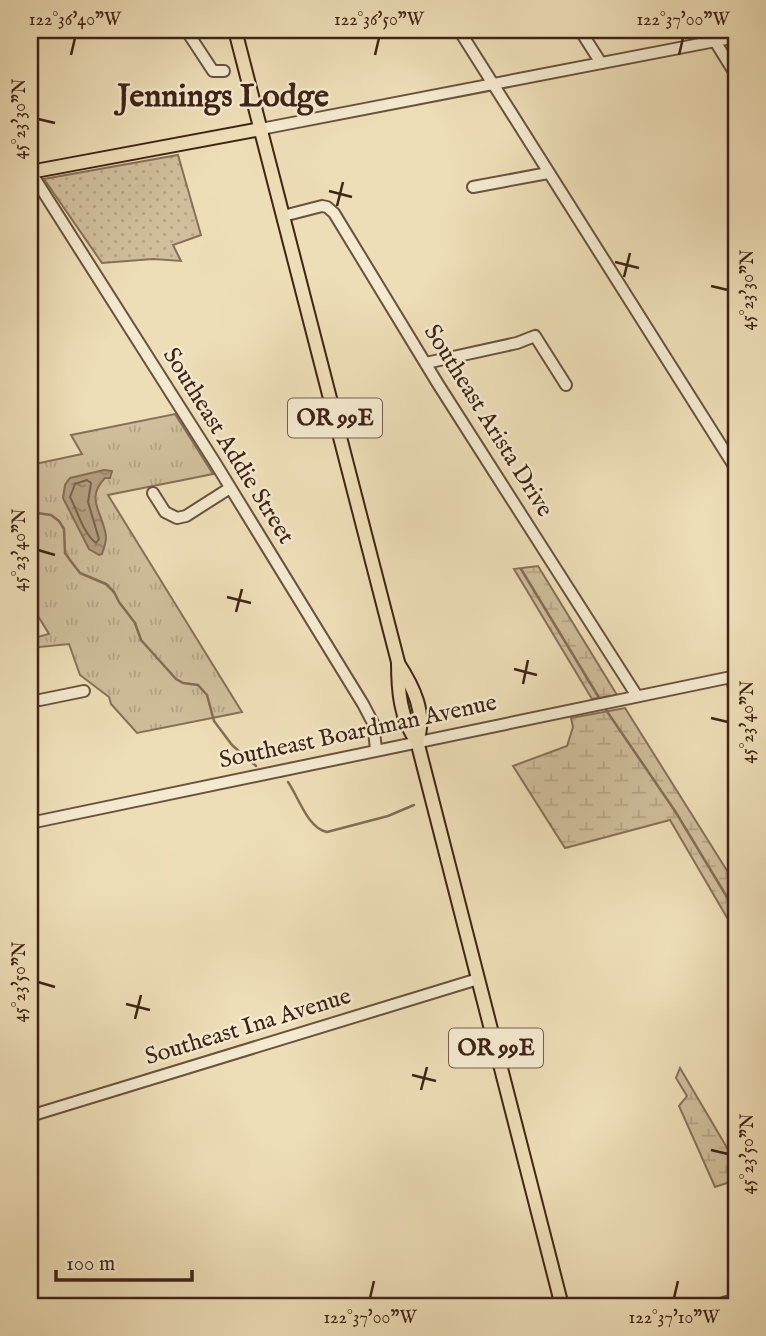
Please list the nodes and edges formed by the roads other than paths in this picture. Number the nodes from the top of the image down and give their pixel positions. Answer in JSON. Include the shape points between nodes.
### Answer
{"nodes":[{"id":1,"x":186,"y":30,"type":"edge"},
{"id":2,"x":235,"y":30,"type":"edge"},
{"id":3,"x":459,"y":30,"type":"edge"},
{"id":4,"x":580,"y":30,"type":"edge"},
{"id":5,"x":708,"y":30,"type":"edge"},
{"id":6,"x":736,"y":37,"type":"edge"},
{"id":7,"x":715,"y":41,"type":"junction"},
{"id":8,"x":601,"y":63,"type":"junction"},
{"id":9,"x":224,"y":71,"type":"dead end"},
{"id":10,"x":736,"y":75,"type":"edge"},
{"id":11,"x":492,"y":84,"type":"junction"},
{"id":12,"x":261,"y":129,"type":"junction"},
{"id":13,"x":30,"y":172,"type":"edge"},
{"id":14,"x":548,"y":173,"type":"junction"},
{"id":15,"x":473,"y":187,"type":"dead end"},
{"id":16,"x":283,"y":216,"type":"junction"},
{"id":17,"x":426,"y":363,"type":"junction"},
{"id":18,"x":566,"y":384,"type":"dead end"},
{"id":19,"x":736,"y":469,"type":"edge"},
{"id":20,"x":230,"y":488,"type":"junction"},
{"id":21,"x":153,"y":493,"type":"dead end"},
{"id":22,"x":733,"y":677,"type":"edge"},
{"id":23,"x":84,"y":691,"type":"dead end"},
{"id":24,"x":736,"y":694,"type":"edge"},
{"id":25,"x":637,"y":696,"type":"junction"},
{"id":26,"x":30,"y":700,"type":"edge"},
{"id":27,"x":417,"y":741,"type":"junction"},
{"id":28,"x":376,"y":749,"type":"junction"},
{"id":29,"x":30,"y":823,"type":"edge"},
{"id":30,"x":478,"y":979,"type":"junction"},
{"id":31,"x":30,"y":1116,"type":"edge"},
{"id":32,"x":736,"y":1299,"type":"edge"},
{"id":33,"x":562,"y":1306,"type":"edge"},
{"id":34,"x":716,"y":1306,"type":"edge"}],
"edges":[{"from":1,"to":9,"type":"street","via":[[213,71]]},
{"from":2,"to":12,"type":"main road","number":"OR 99E"},
{"from":3,"to":11,"type":"street"},
{"from":4,"to":8,"type":"street"},
{"from":5,"to":7,"type":"street"},
{"from":6,"to":7,"type":"street"},
{"from":7,"to":8,"type":"street"},
{"from":7,"to":10,"type":"street"},
{"from":8,"to":11,"type":"street"},
{"from":11,"to":12,"type":"street"},
{"from":11,"to":14,"type":"street"},
{"from":12,"to":13,"type":"main road"},
{"from":12,"to":16,"type":"main road","number":"OR 99E"},
{"from":13,"to":20,"type":"street","name":"Southeast Addie Street"},
{"from":14,"to":15,"type":"street"},
{"from":14,"to":19,"type":"street"},
{"from":16,"to":17,"type":"street","name":"Southeast Arista Drive","via":[[322,206],[331,210]]},
{"from":16,"to":27,"type":"main road","number":"OR 99E","via":[[398,662],[398,687],[408,729]]},
{"from":17,"to":18,"type":"street","via":[[536,336]]},
{"from":17,"to":25,"type":"street","name":"Southeast Arista Drive"},
{"from":20,"to":21,"type":"street","via":[[177,518],[165,512]]},
{"from":20,"to":28,"type":"street","name":"Southeast Addie Street","via":[[370,715]]},
{"from":22,"to":24,"type":"street"},
{"from":22,"to":25,"type":"street","name":"Southeast Boardman Avenue"},
{"from":23,"to":26,"type":"street"},
{"from":25,"to":27,"type":"street","name":"Southeast Boardman Avenue"},
{"from":27,"to":28,"type":"street","name":"Southeast Boardman Avenue"},
{"from":27,"to":30,"type":"main road","number":"OR 99E"},
{"from":28,"to":29,"type":"street","name":"Southeast Boardman Avenue"},
{"from":30,"to":31,"type":"street","name":"Southeast Ina Avenue"},
{"from":30,"to":33,"type":"main road","number":"OR 99E"},
{"from":32,"to":34,"type":"street"}]}
